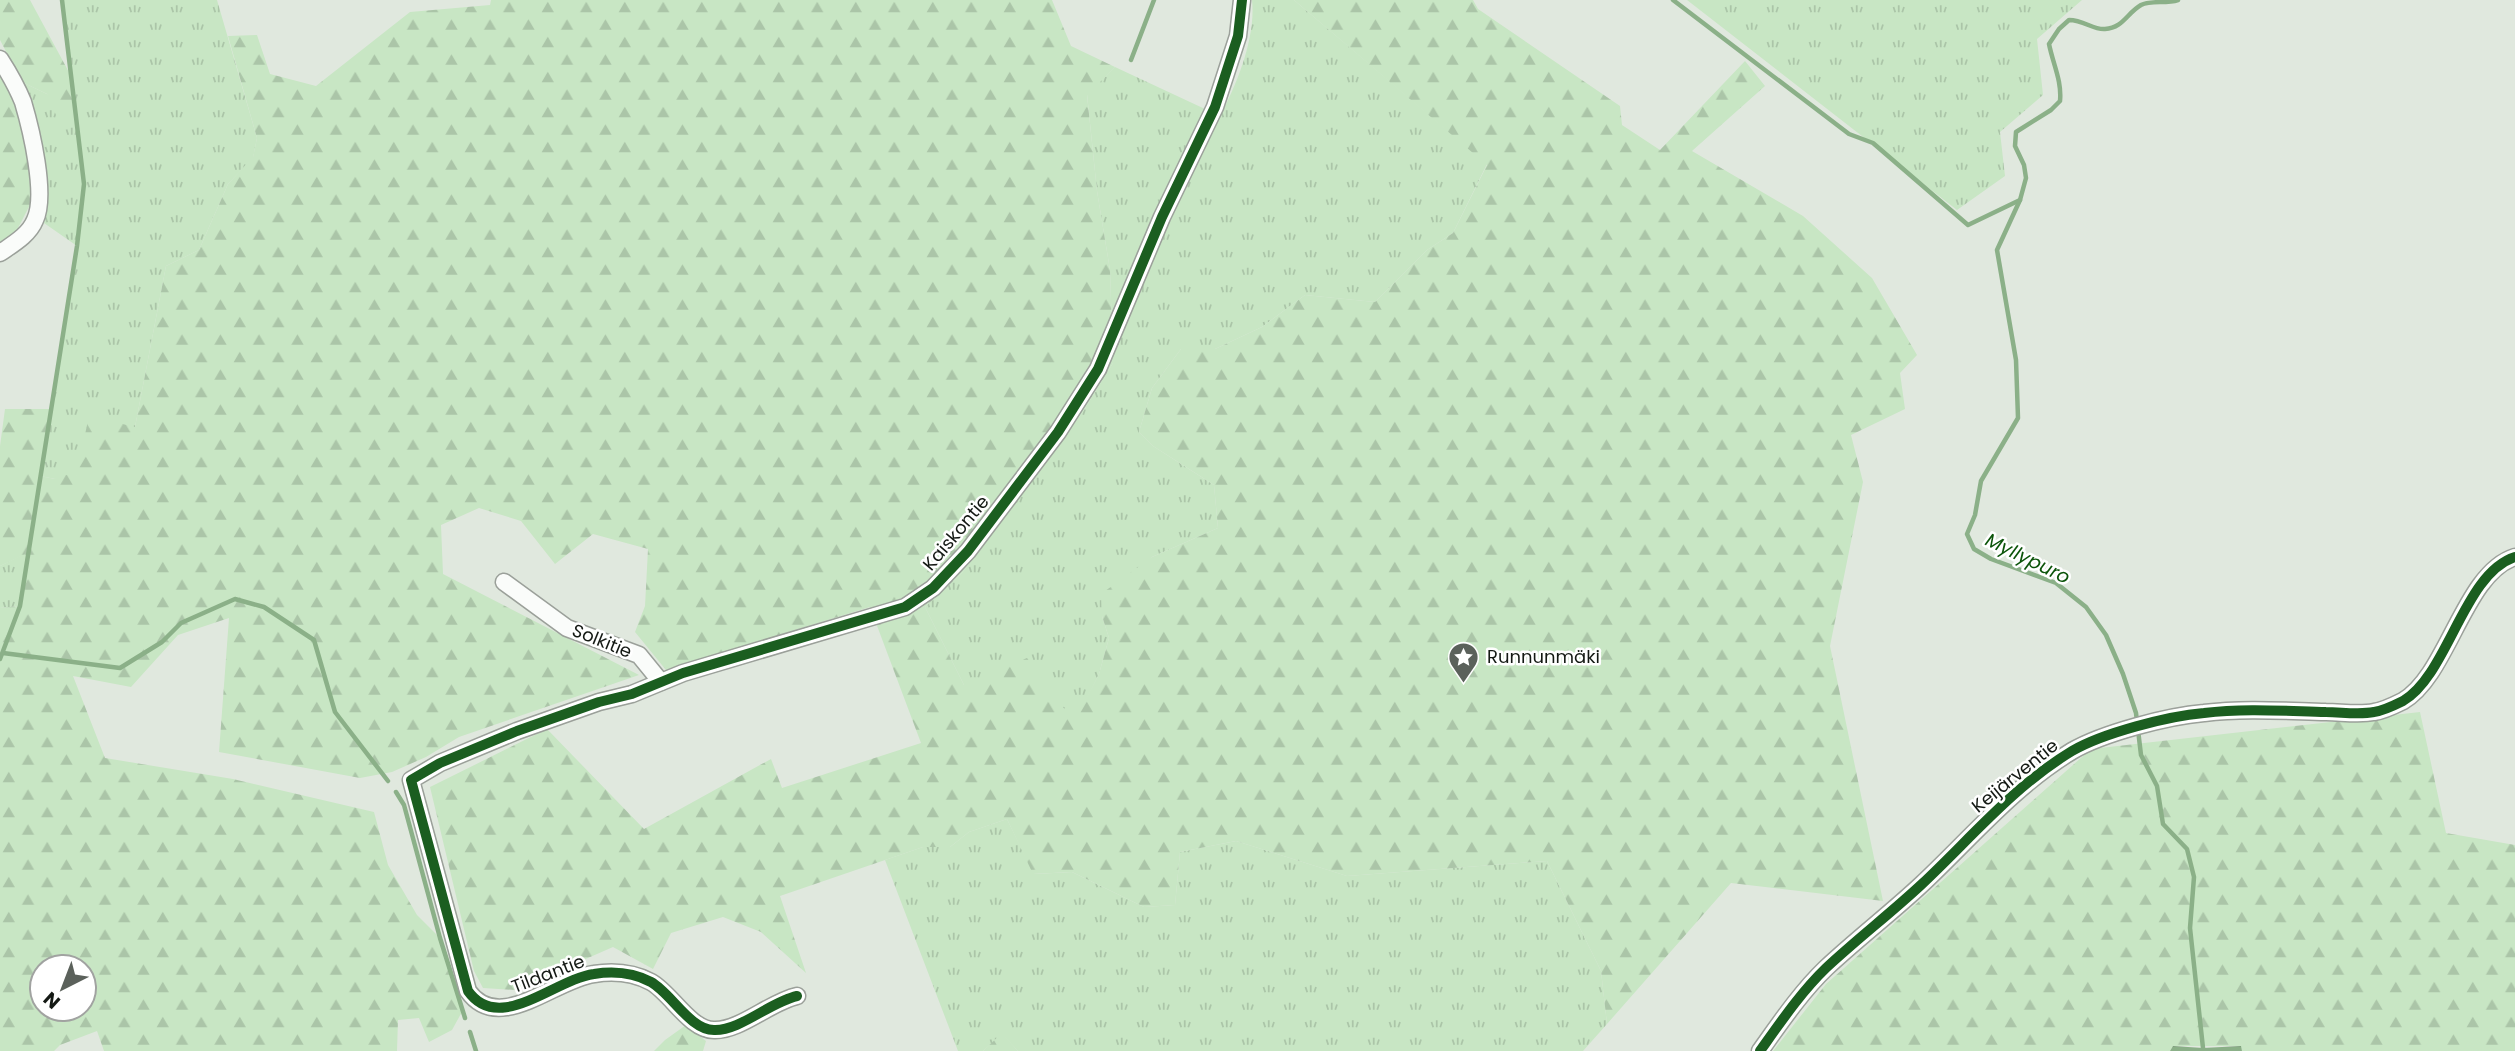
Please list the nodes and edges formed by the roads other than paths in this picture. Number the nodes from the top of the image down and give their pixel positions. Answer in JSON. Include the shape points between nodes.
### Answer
{"nodes":[{"id":1,"x":1242,"y":0,"type":"edge"},
{"id":2,"x":0,"y":59,"type":"edge"},
{"id":3,"x":0,"y":253,"type":"edge"},
{"id":4,"x":2515,"y":557,"type":"edge"},
{"id":5,"x":504,"y":582,"type":"dead end"},
{"id":6,"x":662,"y":682,"type":"junction"},
{"id":7,"x":411,"y":780,"type":"joint"},
{"id":8,"x":797,"y":996,"type":"dead end"},
{"id":9,"x":1760,"y":1051,"type":"edge"}],
"edges":[{"from":1,"to":6,"type":"street","name":"Kaiskontie","via":[[1238,36],[1214,107],[1098,369],[1058,432],[950,573],[905,607]]},
{"from":2,"to":3,"type":"street","via":[[23,103],[40,199],[35,221],[22,238]]},
{"from":4,"to":9,"type":"street","name":"Keijärventie","via":[[2490,574],[2423,684],[2404,701],[2373,713],[2203,713],[2105,738],[2056,761],[1824,970]]},
{"from":5,"to":6,"type":"street","name":"Solkitie","via":[[567,628],[639,655]]},
{"from":6,"to":7,"type":"street","name":"Kaiskontie","via":[[517,731]]},
{"from":7,"to":8,"type":"street","name":"Tildantie","via":[[468,990],[479,1002],[502,1009],[591,974],[622,974],[652,983],[698,1024],[712,1030],[735,1025]]}]}
